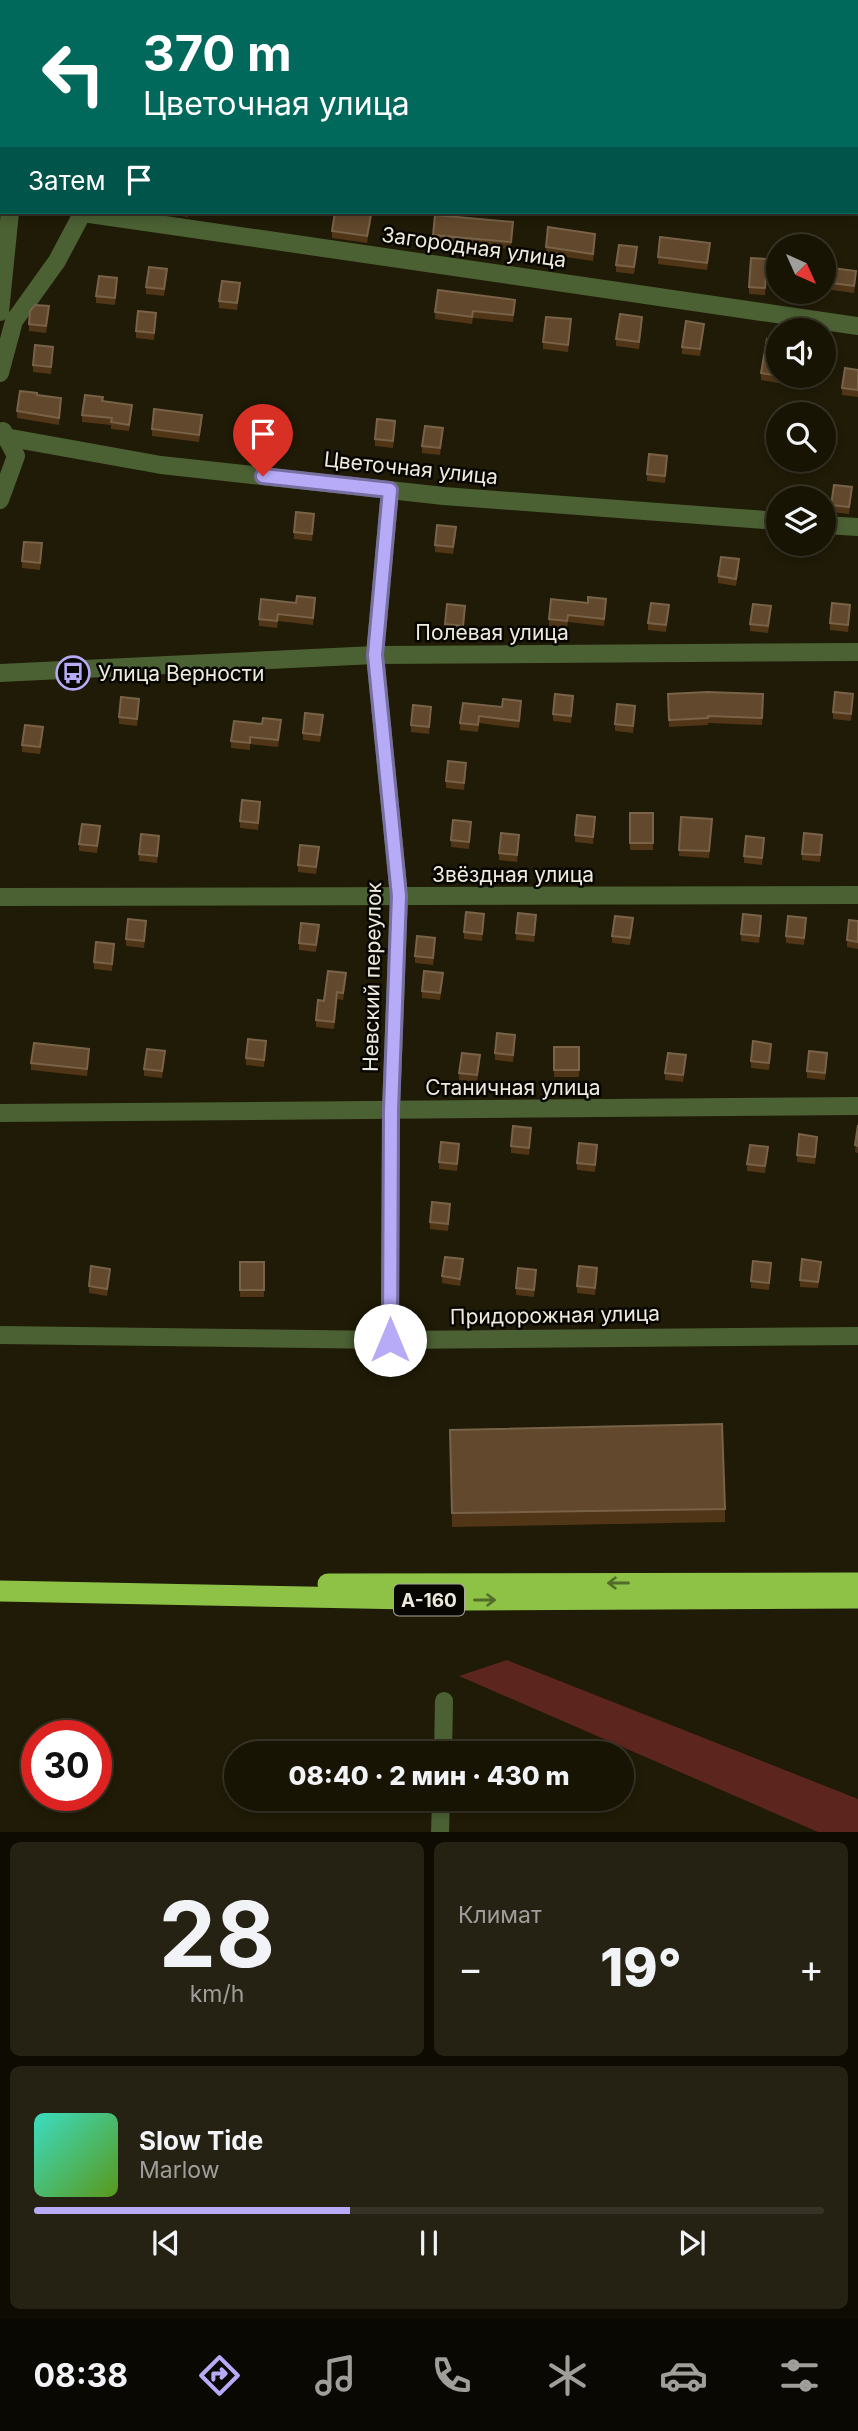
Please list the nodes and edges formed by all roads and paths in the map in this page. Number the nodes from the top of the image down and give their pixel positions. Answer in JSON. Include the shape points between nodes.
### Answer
{"nodes":[{"id":1,"x":10,"y":214,"type":"edge"},
{"id":2,"x":82,"y":214,"type":"edge"},
{"id":3,"x":97,"y":214,"type":"edge"},
{"id":4,"x":0,"y":312,"type":"edge"},
{"id":5,"x":858,"y":326,"type":"edge"},
{"id":6,"x":0,"y":373,"type":"edge"},
{"id":7,"x":2,"y":433,"type":"edge"},
{"id":8,"x":390,"y":490,"type":"junction"},
{"id":9,"x":0,"y":500,"type":"edge"},
{"id":10,"x":766,"y":520,"type":"edge"},
{"id":11,"x":836,"y":526,"type":"edge"},
{"id":12,"x":858,"y":527,"type":"edge"},
{"id":13,"x":858,"y":652,"type":"edge"},
{"id":14,"x":375,"y":655,"type":"junction"},
{"id":15,"x":0,"y":673,"type":"edge"},
{"id":16,"x":858,"y":895,"type":"edge"},
{"id":17,"x":399,"y":896,"type":"junction"},
{"id":18,"x":0,"y":897,"type":"edge"},
{"id":19,"x":858,"y":1106,"type":"edge"},
{"id":20,"x":391,"y":1110,"type":"junction"},
{"id":21,"x":0,"y":1113,"type":"edge"},
{"id":22,"x":0,"y":1335,"type":"edge"},
{"id":23,"x":858,"y":1336,"type":"edge"},
{"id":24,"x":390,"y":1340,"type":"junction"},
{"id":25,"x":0,"y":1579,"type":"edge"},
{"id":26,"x":858,"y":1583,"type":"edge"},
{"id":27,"x":0,"y":1591,"type":"edge"},
{"id":28,"x":858,"y":1598,"type":"edge"},
{"id":29,"x":444,"y":1701,"type":"dead end"},
{"id":30,"x":443,"y":1741,"type":"edge"},
{"id":31,"x":441,"y":1811,"type":"edge"},
{"id":32,"x":440,"y":1832,"type":"edge"}],
"edges":[{"from":1,"to":4,"type":"street"},
{"from":2,"to":6,"type":"street","via":[[57,261],[14,321]]},
{"from":3,"to":5,"type":"street","name":"Загородная улица"},
{"from":7,"to":8,"type":"street","name":"Цветочная улица","via":[[161,465]]},
{"from":7,"to":9,"type":"street","via":[[16,456]]},
{"from":8,"to":10,"type":"street","name":"Цветочная улица"},
{"from":8,"to":14,"type":"street","name":"Невский переулок"},
{"from":11,"to":12,"type":"street"},
{"from":13,"to":14,"type":"street","name":"Полевая улица"},
{"from":14,"to":15,"type":"street","name":"Полевая улица"},
{"from":14,"to":17,"type":"street","name":"Невский переулок"},
{"from":16,"to":17,"type":"street","name":"Звёздная улица"},
{"from":17,"to":18,"type":"street","name":"Звёздная улица"},
{"from":17,"to":20,"type":"street","name":"Невский переулок"},
{"from":19,"to":20,"type":"street","name":"Станичная улица"},
{"from":20,"to":21,"type":"street","name":"Станичная улица"},
{"from":20,"to":24,"type":"street","name":"Невский переулок"},
{"from":22,"to":24,"type":"street","name":"Придорожная улица"},
{"from":23,"to":24,"type":"street","name":"Придорожная улица"},
{"from":26,"to":25,"type":"highway","number":"А-160","one_way":true,"via":[[207,1584]]},
{"from":27,"to":28,"type":"highway","number":"А-160","one_way":true,"via":[[463,1600]]},
{"from":29,"to":30,"type":"street"},
{"from":31,"to":32,"type":"street"}]}
